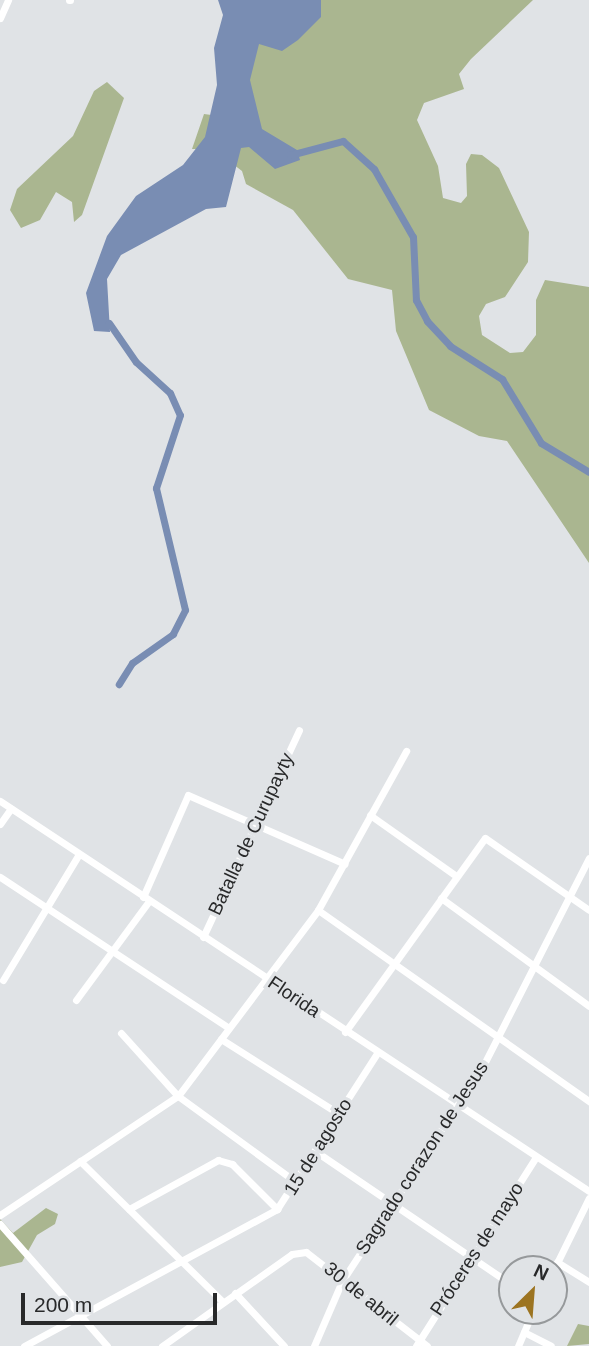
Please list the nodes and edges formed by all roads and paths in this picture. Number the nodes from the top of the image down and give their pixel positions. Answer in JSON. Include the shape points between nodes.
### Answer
{"nodes":[{"id":1,"x":8,"y":0,"type":"edge"},
{"id":2,"x":0,"y":18,"type":"edge"},
{"id":3,"x":299,"y":730,"type":"dead end"},
{"id":4,"x":406,"y":751,"type":"dead end"},
{"id":5,"x":0,"y":801,"type":"edge"},
{"id":6,"x":11,"y":808,"type":"junction"},
{"id":7,"x":370,"y":815,"type":"junction"},
{"id":8,"x":0,"y":824,"type":"edge"},
{"id":9,"x":256,"y":826,"type":"junction"},
{"id":10,"x":79,"y":854,"type":"junction"},
{"id":11,"x":589,"y":858,"type":"edge"},
{"id":12,"x":345,"y":864,"type":"junction"},
{"id":13,"x":456,"y":876,"type":"junction"},
{"id":14,"x":0,"y":877,"type":"edge"},
{"id":15,"x":568,"y":896,"type":"junction"},
{"id":16,"x":441,"y":898,"type":"junction"},
{"id":17,"x":146,"y":899,"type":"junction"},
{"id":18,"x":47,"y":908,"type":"junction"},
{"id":19,"x":318,"y":910,"type":"junction"},
{"id":20,"x":589,"y":910,"type":"edge"},
{"id":21,"x":203,"y":937,"type":"junction"},
{"id":22,"x":113,"y":950,"type":"junction"},
{"id":23,"x":395,"y":961,"type":"junction"},
{"id":24,"x":532,"y":965,"type":"junction"},
{"id":25,"x":265,"y":978,"type":"junction"},
{"id":26,"x":3,"y":980,"type":"dead end"},
{"id":27,"x":76,"y":1000,"type":"dead end"},
{"id":28,"x":589,"y":1006,"type":"edge"},
{"id":29,"x":229,"y":1028,"type":"junction"},
{"id":30,"x":345,"y":1032,"type":"junction"},
{"id":31,"x":121,"y":1033,"type":"dead end"},
{"id":32,"x":497,"y":1038,"type":"junction"},
{"id":33,"x":221,"y":1039,"type":"junction"},
{"id":34,"x":377,"y":1054,"type":"junction"},
{"id":35,"x":178,"y":1096,"type":"junction"},
{"id":36,"x":589,"y":1101,"type":"edge"},
{"id":37,"x":458,"y":1108,"type":"junction"},
{"id":38,"x":339,"y":1114,"type":"junction"},
{"id":39,"x":315,"y":1151,"type":"junction"},
{"id":40,"x":536,"y":1157,"type":"junction"},
{"id":41,"x":80,"y":1161,"type":"junction"},
{"id":42,"x":296,"y":1182,"type":"junction"},
{"id":43,"x":589,"y":1191,"type":"edge"},
{"id":44,"x":589,"y":1198,"type":"edge"},
{"id":45,"x":394,"y":1205,"type":"junction"},
{"id":46,"x":129,"y":1209,"type":"junction"},
{"id":47,"x":277,"y":1209,"type":"junction"},
{"id":48,"x":0,"y":1215,"type":"edge"},
{"id":49,"x":0,"y":1224,"type":"edge"},
{"id":50,"x":560,"y":1255,"type":"edge"},
{"id":51,"x":472,"y":1258,"type":"junction"},
{"id":52,"x":182,"y":1262,"type":"junction"},
{"id":53,"x":568,"y":1272,"type":"edge"},
{"id":54,"x":498,"y":1276,"type":"edge"},
{"id":55,"x":342,"y":1281,"type":"junction"},
{"id":56,"x":589,"y":1282,"type":"edge"},
{"id":57,"x":235,"y":1293,"type":"junction"},
{"id":58,"x":223,"y":1302,"type":"junction"},
{"id":59,"x":81,"y":1316,"type":"junction"},
{"id":60,"x":527,"y":1325,"type":"edge"},
{"id":61,"x":524,"y":1332,"type":"junction"},
{"id":62,"x":417,"y":1343,"type":"edge"},
{"id":63,"x":24,"y":1346,"type":"edge"},
{"id":64,"x":107,"y":1346,"type":"edge"},
{"id":65,"x":162,"y":1346,"type":"edge"},
{"id":66,"x":284,"y":1346,"type":"edge"},
{"id":67,"x":314,"y":1346,"type":"edge"},
{"id":68,"x":426,"y":1346,"type":"edge"},
{"id":69,"x":518,"y":1346,"type":"edge"},
{"id":70,"x":551,"y":1346,"type":"edge"}],
"edges":[{"from":1,"to":2,"type":"street"},
{"from":3,"to":9,"type":"street","name":"Batalla de Curupayty"},
{"from":4,"to":7,"type":"street"},
{"from":5,"to":6,"type":"street","name":"Florida"},
{"from":6,"to":8,"type":"street"},
{"from":6,"to":10,"type":"street","name":"Florida"},
{"from":7,"to":12,"type":"street"},
{"from":7,"to":13,"type":"street"},
{"from":9,"to":12,"type":"street"},
{"from":9,"to":17,"type":"street","via":[[188,795]]},
{"from":9,"to":21,"type":"street","name":"Batalla de Curupayty"},
{"from":10,"to":17,"type":"street","name":"Florida"},
{"from":10,"to":18,"type":"street"},
{"from":11,"to":15,"type":"street","name":"Sagrado corazon de Jesus"},
{"from":12,"to":19,"type":"street"},
{"from":13,"to":15,"type":"street","via":[[485,838]]},
{"from":13,"to":16,"type":"street"},
{"from":14,"to":18,"type":"street"},
{"from":15,"to":20,"type":"street"},
{"from":15,"to":24,"type":"street","name":"Sagrado corazon de Jesus"},
{"from":16,"to":23,"type":"street"},
{"from":16,"to":24,"type":"street"},
{"from":17,"to":21,"type":"street","name":"Florida"},
{"from":17,"to":22,"type":"street"},
{"from":18,"to":22,"type":"street"},
{"from":18,"to":26,"type":"street"},
{"from":19,"to":23,"type":"street"},
{"from":19,"to":25,"type":"street"},
{"from":21,"to":25,"type":"street","name":"Florida"},
{"from":22,"to":27,"type":"street"},
{"from":22,"to":29,"type":"street"},
{"from":23,"to":30,"type":"street"},
{"from":23,"to":32,"type":"street"},
{"from":24,"to":28,"type":"street"},
{"from":24,"to":32,"type":"street","name":"Sagrado corazon de Jesus"},
{"from":25,"to":29,"type":"street"},
{"from":25,"to":30,"type":"street","name":"Florida"},
{"from":29,"to":33,"type":"street"},
{"from":30,"to":34,"type":"street","name":"Florida"},
{"from":31,"to":35,"type":"street"},
{"from":32,"to":36,"type":"street"},
{"from":32,"to":37,"type":"street","name":"Sagrado corazon de Jesus"},
{"from":33,"to":35,"type":"street"},
{"from":33,"to":38,"type":"street"},
{"from":34,"to":37,"type":"street","name":"Florida"},
{"from":34,"to":38,"type":"street","name":"15 de agosto"},
{"from":35,"to":41,"type":"street"},
{"from":35,"to":42,"type":"street"},
{"from":37,"to":40,"type":"street","name":"Florida"},
{"from":37,"to":45,"type":"street","name":"Sagrado corazon de Jesus"},
{"from":38,"to":39,"type":"street","name":"15 de agosto"},
{"from":39,"to":42,"type":"street","name":"15 de agosto"},
{"from":39,"to":45,"type":"street"},
{"from":40,"to":43,"type":"street","name":"Florida"},
{"from":40,"to":51,"type":"street","name":"Próceres de mayo"},
{"from":41,"to":46,"type":"street"},
{"from":41,"to":48,"type":"street"},
{"from":42,"to":47,"type":"street","name":"15 de agosto"},
{"from":44,"to":50,"type":"street"},
{"from":45,"to":51,"type":"street"},
{"from":45,"to":55,"type":"street","name":"Sagrado corazon de Jesus"},
{"from":46,"to":47,"type":"street","via":[[218,1160],[232,1164]]},
{"from":46,"to":52,"type":"street"},
{"from":47,"to":52,"type":"street","name":"15 de agosto"},
{"from":49,"to":59,"type":"street"},
{"from":51,"to":54,"type":"street"},
{"from":51,"to":62,"type":"street","name":"Próceres de mayo"},
{"from":52,"to":58,"type":"street"},
{"from":52,"to":59,"type":"street","name":"15 de agosto"},
{"from":53,"to":56,"type":"street"},
{"from":55,"to":57,"type":"street","name":"30 de abril","via":[[314,1256],[292,1254]]},
{"from":55,"to":62,"type":"street","name":"30 de abril"},
{"from":55,"to":67,"type":"street","name":"Sagrado corazon de Jesus"},
{"from":57,"to":58,"type":"street"},
{"from":57,"to":66,"type":"street"},
{"from":58,"to":65,"type":"street"},
{"from":59,"to":63,"type":"street","name":"15 de agosto"},
{"from":59,"to":64,"type":"street"},
{"from":60,"to":61,"type":"street"},
{"from":61,"to":69,"type":"street"},
{"from":61,"to":70,"type":"street"},
{"from":62,"to":68,"type":"street","name":"30 de abril"}]}
